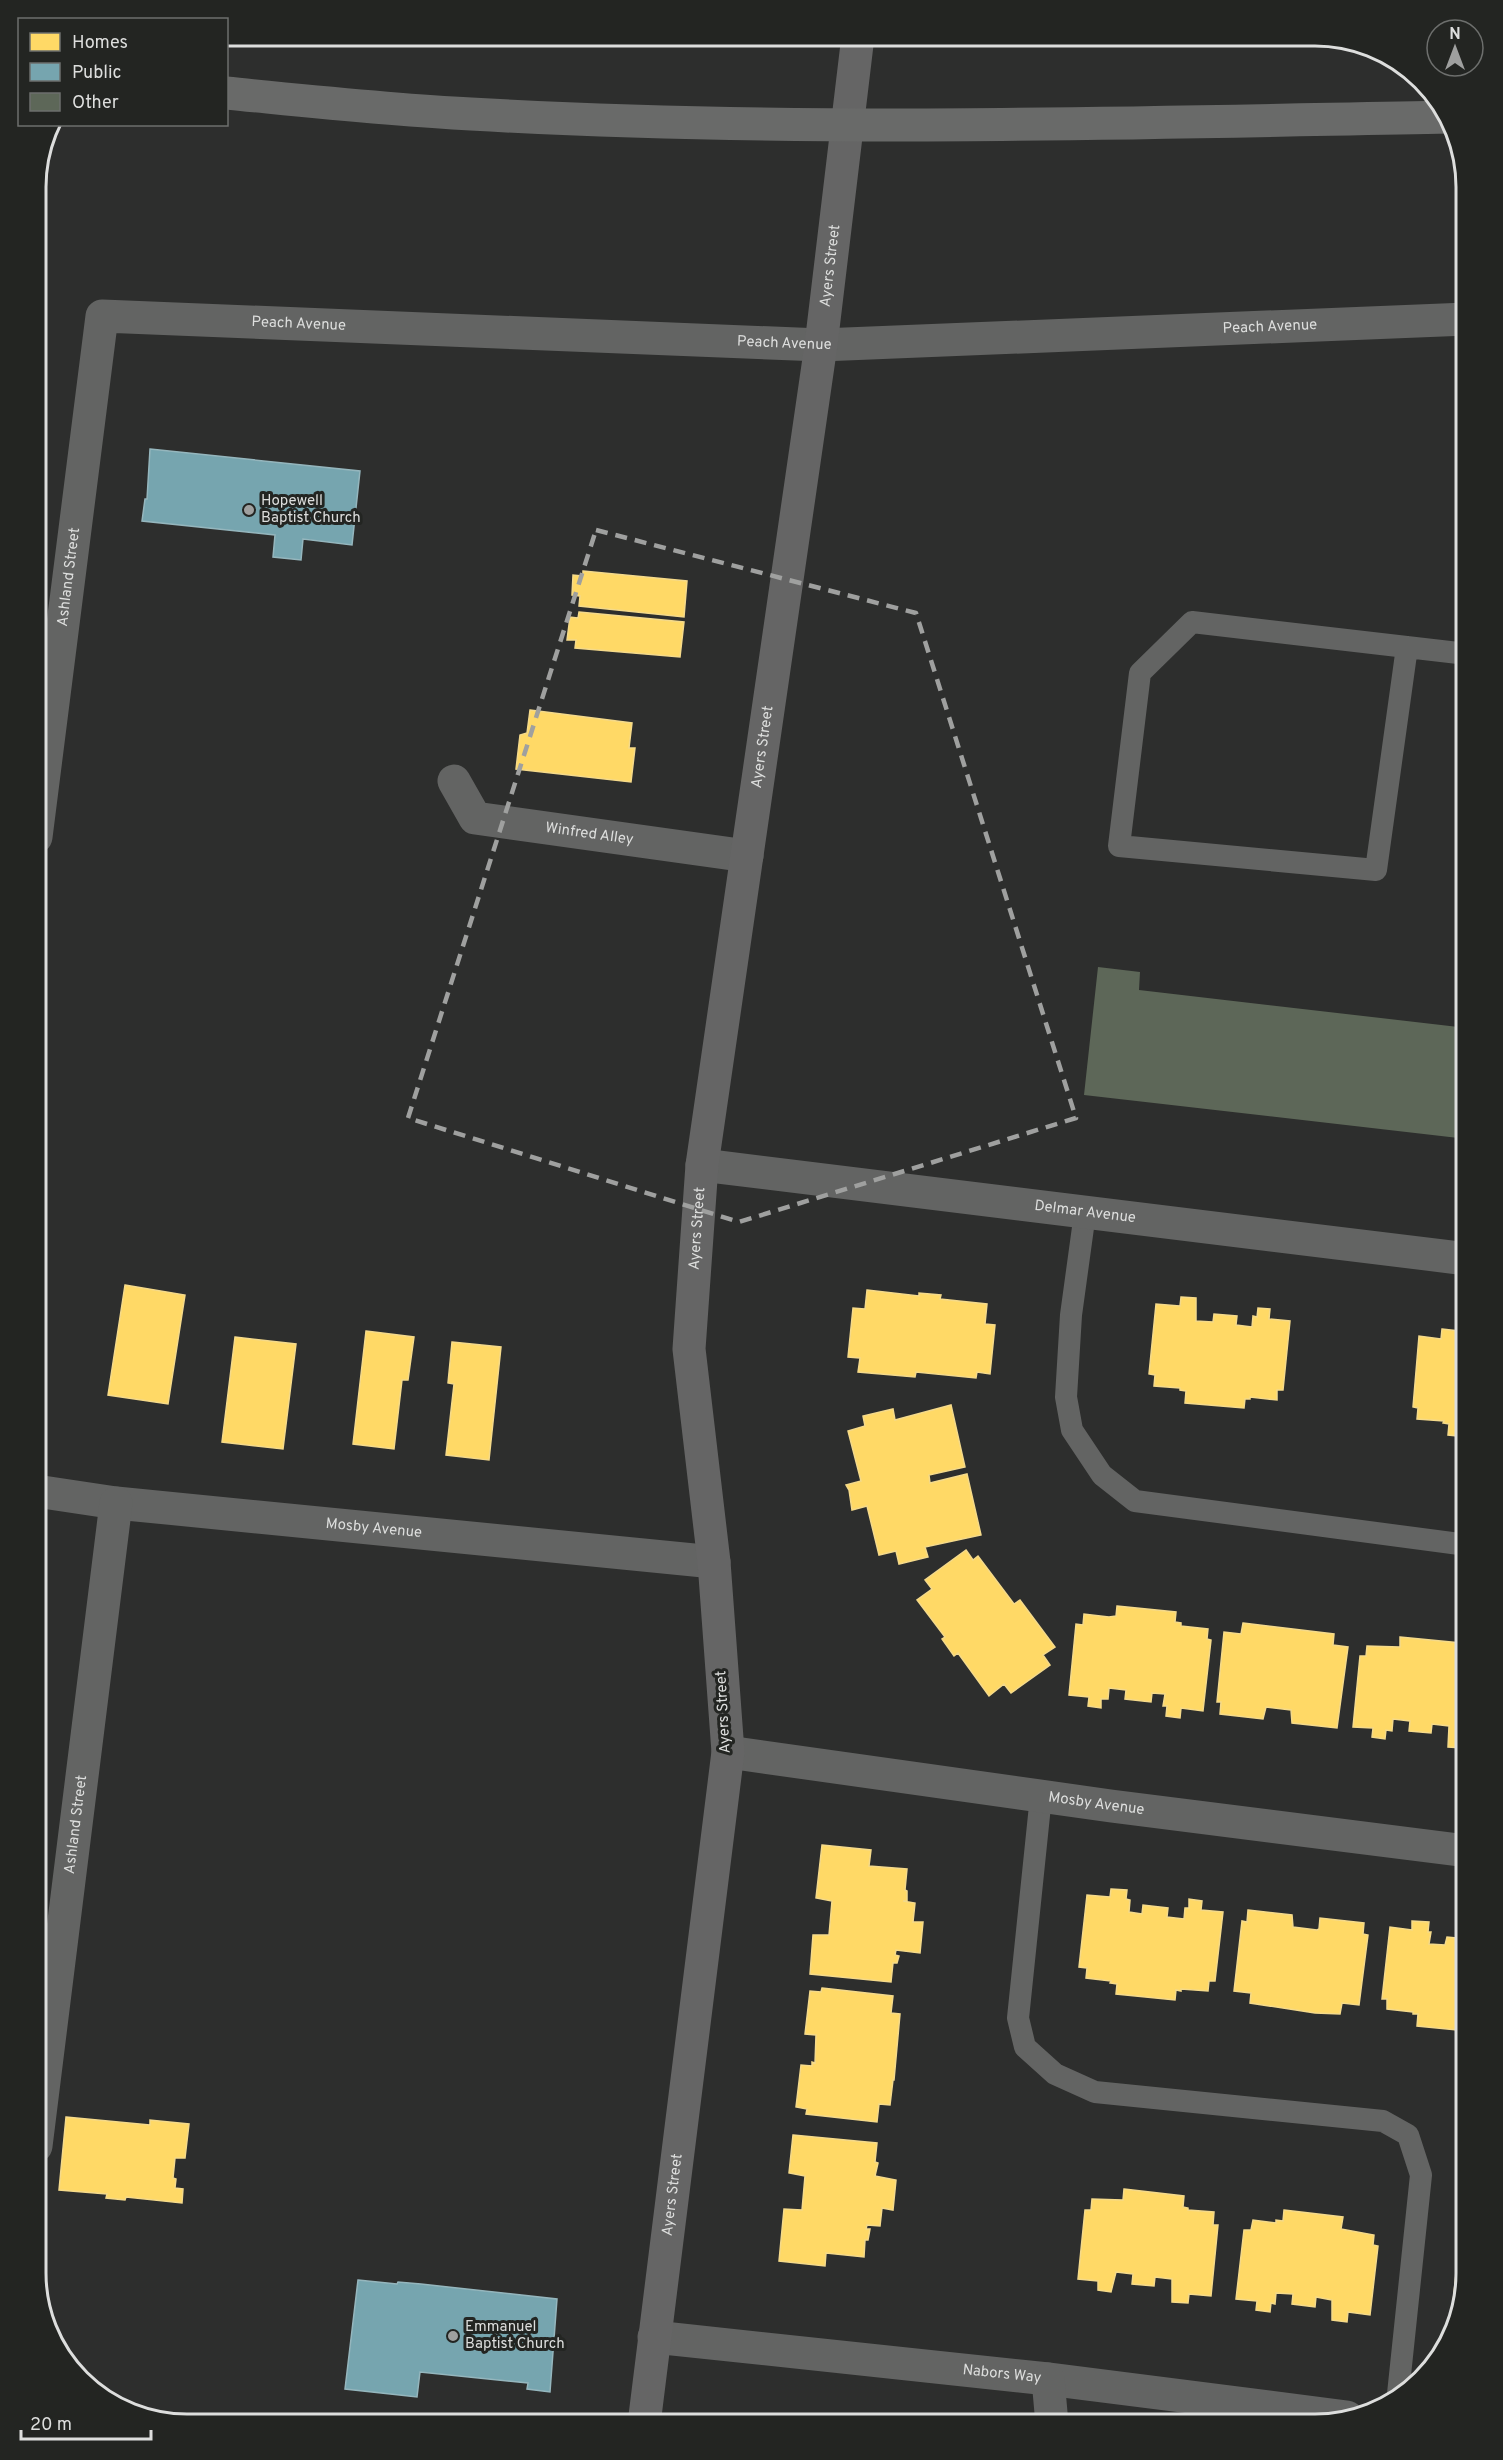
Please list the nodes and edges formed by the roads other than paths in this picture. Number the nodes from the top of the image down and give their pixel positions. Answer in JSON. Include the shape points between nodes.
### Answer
{"nodes":[{"id":1,"x":857,"y":47,"type":"edge"},
{"id":2,"x":228,"y":93,"type":"edge"},
{"id":3,"x":1438,"y":117,"type":"edge"},
{"id":4,"x":102,"y":316,"type":"joint"},
{"id":5,"x":1456,"y":319,"type":"edge"},
{"id":6,"x":821,"y":345,"type":"junction"},
{"id":7,"x":1407,"y":647,"type":"junction"},
{"id":8,"x":1456,"y":653,"type":"edge"},
{"id":9,"x":47,"y":752,"type":"edge"},
{"id":10,"x":454,"y":781,"type":"dead end"},
{"id":11,"x":747,"y":856,"type":"junction"},
{"id":12,"x":702,"y":1165,"type":"junction"},
{"id":13,"x":1085,"y":1213,"type":"junction"},
{"id":14,"x":1456,"y":1258,"type":"edge"},
{"id":15,"x":46,"y":1493,"type":"edge"},
{"id":16,"x":116,"y":1503,"type":"junction"},
{"id":17,"x":1456,"y":1544,"type":"edge"},
{"id":18,"x":714,"y":1563,"type":"junction"},
{"id":19,"x":728,"y":1752,"type":"junction"},
{"id":20,"x":1041,"y":1796,"type":"junction"},
{"id":21,"x":1456,"y":1850,"type":"edge"},
{"id":22,"x":46,"y":2065,"type":"edge"},
{"id":23,"x":654,"y":2337,"type":"junction"},
{"id":24,"x":1047,"y":2379,"type":"junction"},
{"id":25,"x":1399,"y":2386,"type":"edge"},
{"id":26,"x":645,"y":2413,"type":"edge"},
{"id":27,"x":1324,"y":2413,"type":"edge"},
{"id":28,"x":1051,"y":2414,"type":"edge"}],
"edges":[{"from":1,"to":6,"type":"street","name":"Ayers Street"},
{"from":2,"to":3,"type":"highway","via":[[472,114],[676,122],[982,125]]},
{"from":4,"to":6,"type":"street","name":"Peach Avenue"},
{"from":4,"to":9,"type":"street","name":"Ashland Street"},
{"from":5,"to":6,"type":"street","name":"Peach Avenue"},
{"from":6,"to":11,"type":"street","name":"Ayers Street"},
{"from":7,"to":7,"type":"lane","via":[[1192,622],[1140,673],[1119,846],[1376,870]]},
{"from":7,"to":8,"type":"lane"},
{"from":10,"to":11,"type":"street","name":"Winfred Alley","via":[[475,818]]},
{"from":11,"to":12,"type":"street","name":"Ayers Street"},
{"from":12,"to":13,"type":"street","name":"Delmar Avenue"},
{"from":12,"to":18,"type":"street","name":"Ayers Street","via":[[689,1349]]},
{"from":13,"to":14,"type":"street","name":"Delmar Avenue"},
{"from":13,"to":17,"type":"lane","via":[[1071,1315],[1066,1397],[1072,1430],[1102,1475],[1135,1501]]},
{"from":15,"to":16,"type":"street","name":"Mosby Avenue"},
{"from":16,"to":18,"type":"street","name":"Mosby Avenue"},
{"from":16,"to":22,"type":"street","name":"Ashland Street"},
{"from":18,"to":19,"type":"street","name":"Ayers Street"},
{"from":19,"to":20,"type":"street","name":"Mosby Avenue"},
{"from":19,"to":23,"type":"street","name":"Ayers Street"},
{"from":20,"to":21,"type":"street","name":"Mosby Avenue"},
{"from":20,"to":25,"type":"lane","via":[[1018,2018],[1025,2047],[1055,2074],[1095,2092],[1383,2121],[1408,2135],[1421,2175]]},
{"from":23,"to":24,"type":"street","name":"Nabors Way"},
{"from":23,"to":26,"type":"street","name":"Ayers Street"},
{"from":24,"to":27,"type":"street","name":"Nabors Way"},
{"from":24,"to":28,"type":"street"}]}
